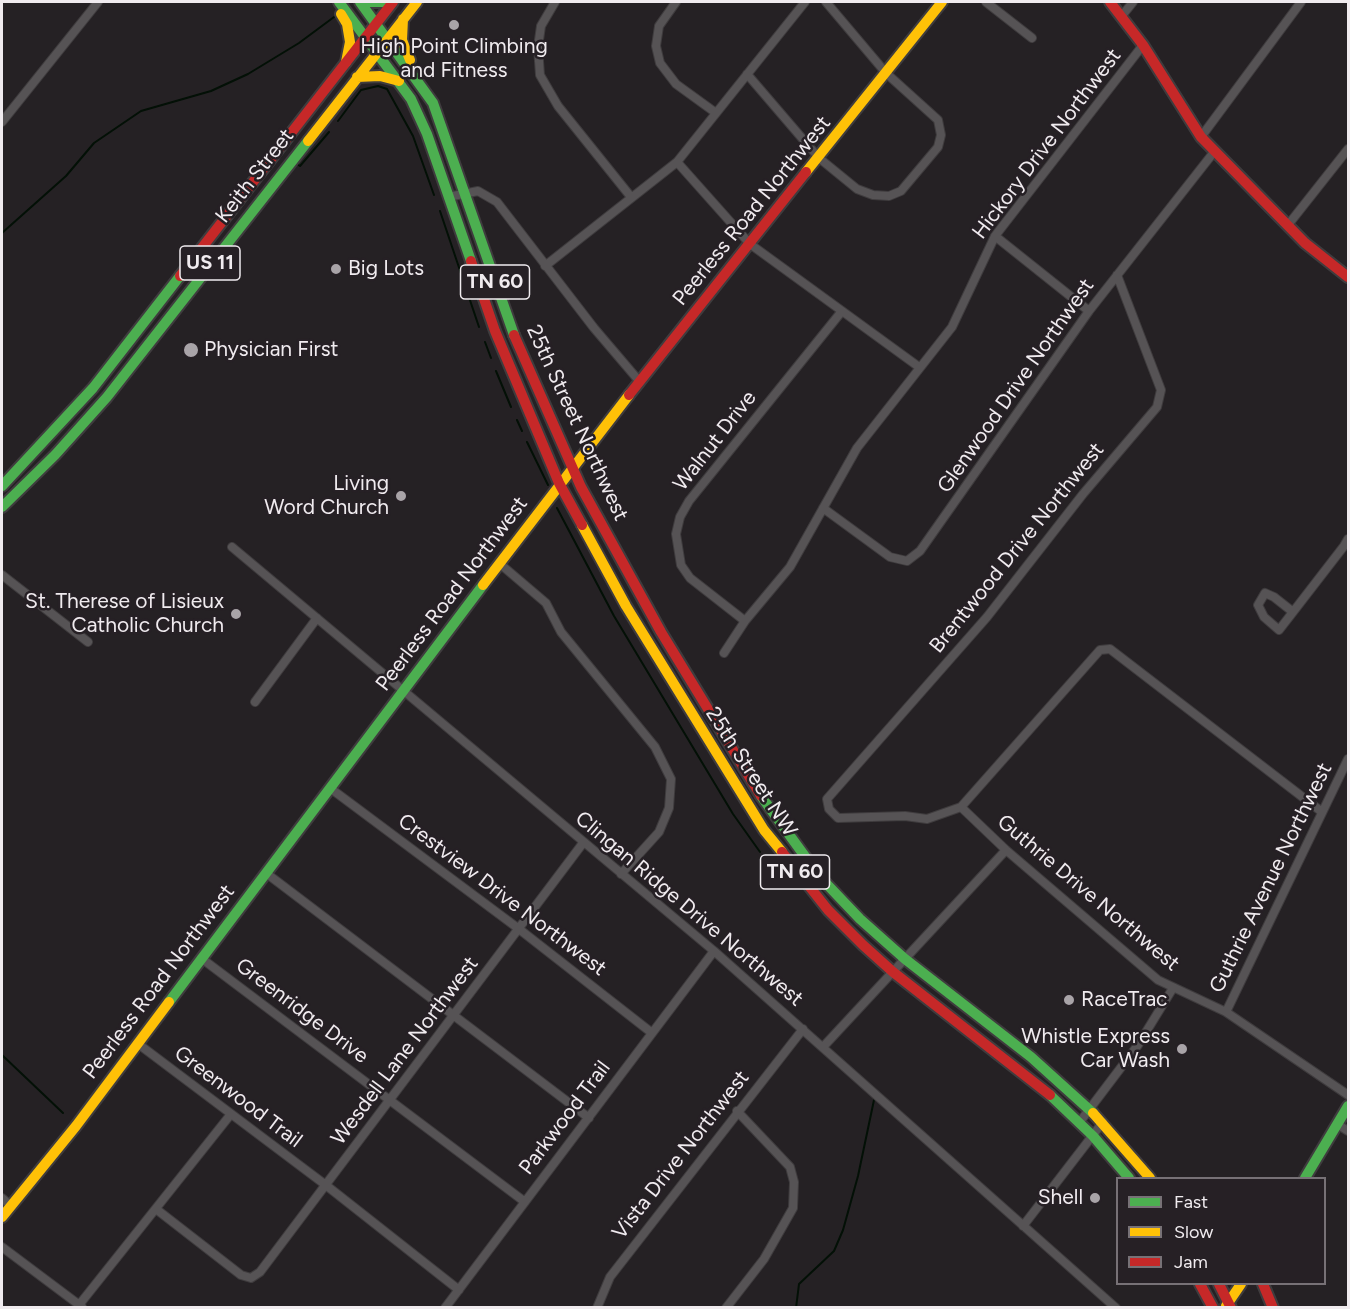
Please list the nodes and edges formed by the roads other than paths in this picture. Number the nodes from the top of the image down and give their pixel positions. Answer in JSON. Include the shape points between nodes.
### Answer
{"nodes":[{"id":1,"x":98,"y":2,"type":"edge"},
{"id":2,"x":333,"y":2,"type":"edge"},
{"id":3,"x":339,"y":2,"type":"edge"},
{"id":4,"x":360,"y":2,"type":"edge"},
{"id":5,"x":366,"y":2,"type":"edge"},
{"id":6,"x":386,"y":2,"type":"edge"},
{"id":7,"x":393,"y":2,"type":"edge"},
{"id":8,"x":417,"y":2,"type":"edge"},
{"id":9,"x":555,"y":2,"type":"edge"},
{"id":10,"x":676,"y":2,"type":"edge"},
{"id":11,"x":805,"y":2,"type":"edge"},
{"id":12,"x":826,"y":2,"type":"edge"},
{"id":13,"x":942,"y":2,"type":"edge"},
{"id":14,"x":986,"y":2,"type":"edge"},
{"id":15,"x":1110,"y":2,"type":"edge"},
{"id":16,"x":1133,"y":2,"type":"edge"},
{"id":17,"x":1301,"y":2,"type":"edge"},
{"id":18,"x":1121,"y":17,"type":"junction"},
{"id":19,"x":403,"y":19,"type":"junction"},
{"id":20,"x":376,"y":24,"type":"junction"},
{"id":21,"x":366,"y":37,"type":"junction"},
{"id":22,"x":1032,"y":38,"type":"dead end"},
{"id":23,"x":387,"y":39,"type":"junction"},
{"id":24,"x":1143,"y":45,"type":"junction"},
{"id":25,"x":377,"y":52,"type":"junction"},
{"id":26,"x":346,"y":62,"type":"junction"},
{"id":27,"x":411,"y":69,"type":"junction"},
{"id":28,"x":885,"y":73,"type":"junction"},
{"id":29,"x":747,"y":74,"type":"junction"},
{"id":30,"x":357,"y":78,"type":"junction"},
{"id":31,"x":399,"y":81,"type":"junction"},
{"id":32,"x":716,"y":113,"type":"junction"},
{"id":33,"x":2,"y":122,"type":"edge"},
{"id":34,"x":1201,"y":137,"type":"junction"},
{"id":35,"x":1348,"y":149,"type":"edge"},
{"id":36,"x":1214,"y":152,"type":"junction"},
{"id":37,"x":819,"y":158,"type":"junction"},
{"id":38,"x":677,"y":162,"type":"junction"},
{"id":39,"x":465,"y":193,"type":"junction"},
{"id":40,"x":448,"y":197,"type":"junction"},
{"id":41,"x":631,"y":197,"type":"junction"},
{"id":42,"x":1288,"y":225,"type":"junction"},
{"id":43,"x":995,"y":236,"type":"junction"},
{"id":44,"x":750,"y":244,"type":"junction"},
{"id":45,"x":545,"y":266,"type":"junction"},
{"id":46,"x":1117,"y":275,"type":"junction"},
{"id":47,"x":1348,"y":276,"type":"edge"},
{"id":48,"x":159,"y":302,"type":"junction"},
{"id":49,"x":842,"y":311,"type":"junction"},
{"id":50,"x":1089,"y":311,"type":"junction"},
{"id":51,"x":130,"y":366,"type":"junction"},
{"id":52,"x":919,"y":367,"type":"junction"},
{"id":53,"x":640,"y":382,"type":"junction"},
{"id":54,"x":106,"y":397,"type":"junction"},
{"id":55,"x":66,"y":418,"type":"junction"},
{"id":56,"x":79,"y":428,"type":"junction"},
{"id":57,"x":65,"y":443,"type":"junction"},
{"id":58,"x":30,"y":457,"type":"junction"},
{"id":59,"x":572,"y":467,"type":"junction"},
{"id":60,"x":18,"y":470,"type":"junction"},
{"id":61,"x":37,"y":474,"type":"junction"},
{"id":62,"x":560,"y":483,"type":"junction"},
{"id":63,"x":2,"y":486,"type":"edge"},
{"id":64,"x":2,"y":507,"type":"edge"},
{"id":65,"x":824,"y":508,"type":"junction"},
{"id":66,"x":1348,"y":539,"type":"edge"},
{"id":67,"x":232,"y":547,"type":"dead end"},
{"id":68,"x":499,"y":563,"type":"junction"},
{"id":69,"x":626,"y":569,"type":"joint"},
{"id":70,"x":2,"y":575,"type":"edge"},
{"id":71,"x":1293,"y":612,"type":"junction"},
{"id":72,"x":317,"y":618,"type":"junction"},
{"id":73,"x":745,"y":621,"type":"junction"},
{"id":74,"x":88,"y":642,"type":"dead end"},
{"id":75,"x":724,"y":653,"type":"dead end"},
{"id":76,"x":403,"y":692,"type":"junction"},
{"id":77,"x":255,"y":702,"type":"dead end"},
{"id":78,"x":1348,"y":759,"type":"edge"},
{"id":79,"x":330,"y":788,"type":"junction"},
{"id":80,"x":961,"y":807,"type":"junction"},
{"id":81,"x":1322,"y":812,"type":"junction"},
{"id":82,"x":583,"y":843,"type":"junction"},
{"id":83,"x":1006,"y":850,"type":"junction"},
{"id":84,"x":266,"y":873,"type":"junction"},
{"id":85,"x":621,"y":874,"type":"junction"},
{"id":86,"x":519,"y":929,"type":"junction"},
{"id":87,"x":714,"y":951,"type":"junction"},
{"id":88,"x":201,"y":958,"type":"junction"},
{"id":89,"x":905,"y":960,"type":"junction"},
{"id":90,"x":893,"y":972,"type":"junction"},
{"id":91,"x":1173,"y":988,"type":"junction"},
{"id":92,"x":1226,"y":1012,"type":"junction"},
{"id":93,"x":455,"y":1015,"type":"junction"},
{"id":94,"x":803,"y":1029,"type":"junction"},
{"id":95,"x":652,"y":1033,"type":"junction"},
{"id":96,"x":137,"y":1043,"type":"junction"},
{"id":97,"x":823,"y":1047,"type":"junction"},
{"id":98,"x":1348,"y":1095,"type":"edge"},
{"id":99,"x":391,"y":1099,"type":"junction"},
{"id":100,"x":1348,"y":1106,"type":"edge"},
{"id":101,"x":1089,"y":1108,"type":"junction"},
{"id":102,"x":737,"y":1111,"type":"junction"},
{"id":103,"x":231,"y":1114,"type":"junction"},
{"id":104,"x":589,"y":1118,"type":"junction"},
{"id":105,"x":1103,"y":1122,"type":"junction"},
{"id":106,"x":1079,"y":1123,"type":"junction"},
{"id":107,"x":1337,"y":1124,"type":"junction"},
{"id":108,"x":1348,"y":1131,"type":"edge"},
{"id":109,"x":1093,"y":1136,"type":"junction"},
{"id":110,"x":1127,"y":1177,"type":"edge"},
{"id":111,"x":1148,"y":1177,"type":"edge"},
{"id":112,"x":1306,"y":1177,"type":"edge"},
{"id":113,"x":327,"y":1186,"type":"junction"},
{"id":114,"x":6,"y":1202,"type":"edge"},
{"id":115,"x":525,"y":1202,"type":"junction"},
{"id":116,"x":156,"y":1209,"type":"junction"},
{"id":117,"x":2,"y":1217,"type":"edge"},
{"id":118,"x":1023,"y":1226,"type":"junction"},
{"id":119,"x":2,"y":1247,"type":"edge"},
{"id":120,"x":1201,"y":1285,"type":"edge"},
{"id":121,"x":1219,"y":1285,"type":"edge"},
{"id":122,"x":1240,"y":1285,"type":"edge"},
{"id":123,"x":1263,"y":1285,"type":"edge"},
{"id":124,"x":459,"y":1290,"type":"junction"},
{"id":125,"x":81,"y":1306,"type":"edge"},
{"id":126,"x":1229,"y":1306,"type":"edge"},
{"id":127,"x":446,"y":1308,"type":"edge"},
{"id":128,"x":597,"y":1308,"type":"edge"},
{"id":129,"x":726,"y":1308,"type":"edge"},
{"id":130,"x":1116,"y":1308,"type":"edge"},
{"id":131,"x":1213,"y":1308,"type":"edge"},
{"id":132,"x":1274,"y":1308,"type":"edge"}],
"edges":[{"from":1,"to":33,"type":"street"},
{"from":2,"to":26,"type":"main road","via":[[349,32]]},
{"from":3,"to":21,"type":"main road","name":"25th Street Northwest","number":"TN 60"},
{"from":4,"to":20,"type":"main road","name":"25th Street Northwest","number":"TN 60"},
{"from":5,"to":6,"type":"main road"},
{"from":7,"to":20,"type":"main road","name":"Keith Street","number":"US 11"},
{"from":8,"to":19,"type":"main road","name":"Keith Street","number":"US 11"},
{"from":9,"to":41,"type":"street","via":[[541,26],[540,75],[558,106]]},
{"from":10,"to":32,"type":"street","via":[[659,26],[656,46],[660,63],[676,84]]},
{"from":11,"to":29,"type":"street"},
{"from":12,"to":28,"type":"street"},
{"from":13,"to":28,"type":"main road","name":"Peerless Road Northwest"},
{"from":14,"to":22,"type":"street"},
{"from":15,"to":18,"type":"main road"},
{"from":16,"to":18,"type":"street","name":"Hickory Drive Northwest"},
{"from":17,"to":34,"type":"street"},
{"from":18,"to":24,"type":"main road"},
{"from":19,"to":23,"type":"main road","name":"Keith Street","number":"US 11"},
{"from":19,"to":27,"type":"main road","via":[[402,40]]},
{"from":20,"to":21,"type":"main road","name":"Keith Street","number":"US 11"},
{"from":20,"to":23,"type":"main road","name":"25th Street Northwest","number":"TN 60"},
{"from":21,"to":25,"type":"main road","name":"25th Street Northwest","number":"TN 60"},
{"from":21,"to":26,"type":"main road","name":"Keith Street","number":"US 11"},
{"from":23,"to":25,"type":"main road","name":"Keith Street","number":"US 11"},
{"from":23,"to":27,"type":"main road","name":"25th Street Northwest","number":"TN 60"},
{"from":24,"to":34,"type":"main road"},
{"from":24,"to":43,"type":"street","name":"Hickory Drive Northwest"},
{"from":25,"to":30,"type":"main road","name":"Keith Street","number":"US 11"},
{"from":25,"to":31,"type":"main road","name":"25th Street Northwest","number":"TN 60"},
{"from":26,"to":48,"type":"main road","name":"Keith Street","number":"US 11"},
{"from":27,"to":39,"type":"main road","name":"25th Street Northwest","number":"TN 60","via":[[433,103]]},
{"from":28,"to":37,"type":"main road","name":"Peerless Road Northwest"},
{"from":28,"to":37,"type":"street","via":[[938,120],[941,135],[932,157],[900,191],[889,196],[857,189]]},
{"from":29,"to":32,"type":"street"},
{"from":29,"to":37,"type":"street"},
{"from":30,"to":31,"type":"main road","via":[[380,76]]},
{"from":30,"to":51,"type":"main road","name":"Keith Street","number":"US 11"},
{"from":31,"to":40,"type":"main road","name":"25th Street Northwest","number":"TN 60","via":[[427,134]]},
{"from":32,"to":38,"type":"street"},
{"from":34,"to":36,"type":"main road"},
{"from":35,"to":42,"type":"street"},
{"from":36,"to":42,"type":"main road"},
{"from":36,"to":46,"type":"street","name":"Glenwood Drive Northwest"},
{"from":37,"to":44,"type":"main road","name":"Peerless Road Northwest"},
{"from":38,"to":41,"type":"street"},
{"from":38,"to":44,"type":"street"},
{"from":39,"to":40,"type":"street"},
{"from":39,"to":45,"type":"street","via":[[478,191],[497,202]]},
{"from":39,"to":59,"type":"main road","name":"25th Street Northwest","number":"TN 60","via":[[519,348]]},
{"from":40,"to":62,"type":"main road","name":"25th Street Northwest","number":"TN 60","via":[[495,331]]},
{"from":41,"to":45,"type":"street"},
{"from":42,"to":47,"type":"main road"},
{"from":43,"to":50,"type":"street"},
{"from":43,"to":52,"type":"street","name":"Hickory Drive Northwest","via":[[952,327]]},
{"from":44,"to":49,"type":"street"},
{"from":44,"to":53,"type":"main road","name":"Peerless Road Northwest"},
{"from":45,"to":53,"type":"street"},
{"from":46,"to":50,"type":"street","name":"Glenwood Drive Northwest"},
{"from":46,"to":80,"type":"street","name":"Brentwood Drive Northwest","via":[[1161,390],[1157,407],[987,617],[827,800],[829,810],[838,818],[927,819]]},
{"from":48,"to":51,"type":"main road","via":[[129,349]]},
{"from":48,"to":55,"type":"main road","name":"Keith Street","number":"US 11"},
{"from":49,"to":52,"type":"street"},
{"from":49,"to":73,"type":"street","name":"Walnut Drive","via":[[680,517],[676,541],[681,565],[690,578]]},
{"from":50,"to":65,"type":"street","name":"Glenwood Drive Northwest","via":[[920,551],[907,561],[890,557]]},
{"from":51,"to":54,"type":"main road","name":"Keith Street","number":"US 11"},
{"from":52,"to":65,"type":"street","name":"Hickory Drive Northwest","via":[[857,448]]},
{"from":53,"to":59,"type":"main road","name":"Peerless Road Northwest"},
{"from":54,"to":55,"type":"main road","via":[[91,398],[78,413]]},
{"from":54,"to":56,"type":"main road","name":"Keith Street","number":"US 11"},
{"from":55,"to":56,"type":"street"},
{"from":55,"to":58,"type":"main road","name":"Keith Street","number":"US 11"},
{"from":56,"to":57,"type":"main road","name":"Keith Street","number":"US 11"},
{"from":57,"to":58,"type":"main road","via":[[38,458]]},
{"from":57,"to":61,"type":"main road","name":"Keith Street","number":"US 11"},
{"from":58,"to":60,"type":"main road","name":"Keith Street","number":"US 11"},
{"from":59,"to":62,"type":"main road","name":"Peerless Road Northwest"},
{"from":59,"to":69,"type":"main road","name":"25th Street Northwest","number":"TN 60"},
{"from":60,"to":61,"type":"main road","via":[[29,469]]},
{"from":60,"to":63,"type":"main road","name":"Keith Street","number":"US 11"},
{"from":61,"to":64,"type":"main road","name":"Keith Street","number":"US 11"},
{"from":62,"to":68,"type":"main road","name":"Peerless Road Northwest"},
{"from":62,"to":90,"type":"main road","name":"25th Street NW","number":"TN 60","via":[[631,615],[764,830],[828,910]]},
{"from":65,"to":73,"type":"street","name":"Hickory Drive Northwest","via":[[790,567]]},
{"from":66,"to":71,"type":"street"},
{"from":67,"to":72,"type":"street","name":"Clingan Ridge Drive Northwest"},
{"from":68,"to":76,"type":"main road","name":"Peerless Road Northwest"},
{"from":68,"to":85,"type":"street","via":[[546,603],[561,632],[655,747],[671,779],[669,808],[659,832]]},
{"from":69,"to":89,"type":"main road","name":"25th Street NW","number":"TN 60","via":[[751,782],[786,832],[820,877]]},
{"from":70,"to":74,"type":"street"},
{"from":71,"to":71,"type":"street","via":[[1279,630],[1264,617],[1258,605],[1265,593]]},
{"from":72,"to":76,"type":"street","name":"Clingan Ridge Drive Northwest"},
{"from":72,"to":77,"type":"street"},
{"from":73,"to":75,"type":"street","name":"Hickory Drive Northwest"},
{"from":76,"to":79,"type":"main road","name":"Peerless Road Northwest"},
{"from":76,"to":82,"type":"street","name":"Clingan Ridge Drive Northwest"},
{"from":78,"to":81,"type":"street","name":"Guthrie Avenue Northwest"},
{"from":79,"to":84,"type":"main road","name":"Peerless Road Northwest"},
{"from":79,"to":86,"type":"street","name":"Crestview Drive Northwest"},
{"from":80,"to":81,"type":"street","via":[[1100,650],[1110,649]]},
{"from":80,"to":83,"type":"street","name":"Guthrie Drive Northwest"},
{"from":81,"to":92,"type":"street","name":"Guthrie Avenue Northwest"},
{"from":82,"to":85,"type":"street","name":"Clingan Ridge Drive Northwest"},
{"from":82,"to":86,"type":"street","name":"Wesdell Lane Northwest"},
{"from":83,"to":89,"type":"street"},
{"from":83,"to":91,"type":"street","name":"Guthrie Drive Northwest","via":[[1158,980]]},
{"from":84,"to":88,"type":"main road","name":"Peerless Road Northwest"},
{"from":84,"to":93,"type":"street"},
{"from":85,"to":87,"type":"street","name":"Clingan Ridge Drive Northwest"},
{"from":86,"to":93,"type":"street","name":"Wesdell Lane Northwest"},
{"from":86,"to":95,"type":"street","name":"Crestview Drive Northwest"},
{"from":87,"to":94,"type":"street","name":"Clingan Ridge Drive Northwest"},
{"from":87,"to":95,"type":"street","name":"Parkwood Trail"},
{"from":88,"to":96,"type":"main road","name":"Peerless Road Northwest"},
{"from":88,"to":99,"type":"street","name":"Greenridge Drive"},
{"from":89,"to":90,"type":"street"},
{"from":89,"to":101,"type":"main road","name":"25th Street NW","number":"TN 60","via":[[1031,1057]]},
{"from":90,"to":97,"type":"street"},
{"from":90,"to":106,"type":"main road","name":"25th Street NW","number":"TN 60","via":[[1053,1097]]},
{"from":91,"to":92,"type":"street","name":"Guthrie Drive Northwest"},
{"from":91,"to":101,"type":"street","via":[[1138,1044]]},
{"from":92,"to":98,"type":"street","name":"Guthrie Drive Northwest"},
{"from":93,"to":99,"type":"street","name":"Wesdell Lane Northwest"},
{"from":93,"to":104,"type":"street"},
{"from":94,"to":97,"type":"street","name":"Clingan Ridge Drive Northwest"},
{"from":94,"to":102,"type":"street","name":"Vista Drive Northwest"},
{"from":95,"to":104,"type":"street","name":"Parkwood Trail"},
{"from":96,"to":103,"type":"street","name":"Greenwood Trail"},
{"from":96,"to":114,"type":"main road","name":"Peerless Road Northwest","via":[[76,1126]]},
{"from":97,"to":118,"type":"street","name":"Clingan Ridge Drive Northwest"},
{"from":99,"to":113,"type":"street","name":"Wesdell Lane Northwest"},
{"from":99,"to":115,"type":"street","name":"Greenridge Drive"},
{"from":100,"to":107,"type":"main road"},
{"from":101,"to":105,"type":"main road","name":"25th Street NW","number":"TN 60"},
{"from":101,"to":106,"type":"street"},
{"from":102,"to":128,"type":"street","name":"Vista Drive Northwest","via":[[610,1277]]},
{"from":102,"to":129,"type":"street","via":[[790,1167],[793,1208],[764,1259]]},
{"from":103,"to":113,"type":"street","name":"Greenwood Trail"},
{"from":103,"to":116,"type":"street"},
{"from":104,"to":115,"type":"street","name":"Parkwood Trail"},
{"from":105,"to":109,"type":"street"},
{"from":105,"to":111,"type":"main road","name":"25th Street NW","number":"TN 60"},
{"from":106,"to":109,"type":"main road","name":"25th Street NW","number":"TN 60"},
{"from":107,"to":108,"type":"street"},
{"from":107,"to":112,"type":"main road"},
{"from":109,"to":110,"type":"main road","name":"25th Street NW","number":"TN 60"},
{"from":109,"to":118,"type":"street"},
{"from":113,"to":116,"type":"street","name":"Wesdell Lane Northwest","via":[[260,1272],[251,1278],[241,1275]]},
{"from":113,"to":124,"type":"street","name":"Greenwood Trail"},
{"from":114,"to":117,"type":"main road","name":"Peerless Road Northwest"},
{"from":115,"to":124,"type":"street","name":"Parkwood Trail"},
{"from":116,"to":125,"type":"street"},
{"from":118,"to":130,"type":"street","name":"Clingan Ridge Drive Northwest"},
{"from":119,"to":125,"type":"street"},
{"from":120,"to":131,"type":"main road"},
{"from":121,"to":126,"type":"main road"},
{"from":122,"to":126,"type":"main road"},
{"from":123,"to":132,"type":"main road"},
{"from":124,"to":127,"type":"street","name":"Parkwood Trail"}]}
